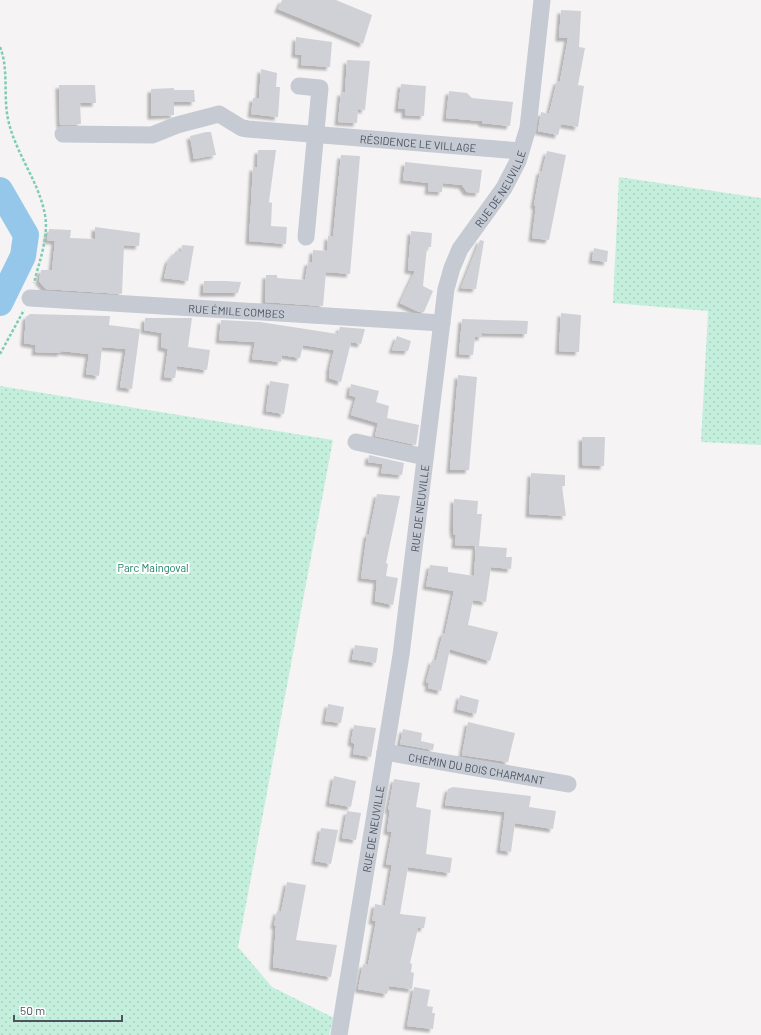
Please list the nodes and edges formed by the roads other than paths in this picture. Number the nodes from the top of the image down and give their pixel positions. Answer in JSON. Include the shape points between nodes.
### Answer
{"nodes":[{"id":1,"x":542,"y":0,"type":"edge"},
{"id":2,"x":299,"y":86,"type":"dead end"},
{"id":3,"x":63,"y":134,"type":"dead end"},
{"id":4,"x":316,"y":135,"type":"junction"},
{"id":5,"x":521,"y":151,"type":"junction"},
{"id":6,"x":306,"y":237,"type":"dead end"},
{"id":7,"x":30,"y":298,"type":"road end"},
{"id":8,"x":442,"y":323,"type":"junction"},
{"id":9,"x":356,"y":442,"type":"dead end"},
{"id":10,"x":425,"y":457,"type":"junction"},
{"id":11,"x":385,"y":752,"type":"junction"},
{"id":12,"x":568,"y":784,"type":"dead end"},
{"id":13,"x":339,"y":1035,"type":"edge"}],
"edges":[{"from":1,"to":5,"type":"street","name":"RUE DE NEUVILLE","via":[[528,128]]},
{"from":2,"to":4,"type":"street","via":[[320,88]]},
{"from":3,"to":4,"type":"street","name":"RÉSIDENCE LE VILLAGE","via":[[152,135],[177,125],[219,114],[242,128]]},
{"from":4,"to":5,"type":"street","name":"RÉSIDENCE LE VILLAGE"},
{"from":4,"to":6,"type":"street"},
{"from":5,"to":8,"type":"street","name":"RUE DE NEUVILLE","via":[[510,179],[458,254],[446,289]]},
{"from":7,"to":8,"type":"street","name":"RUE ÉMILE COMBES"},
{"from":8,"to":10,"type":"street","name":"RUE DE NEUVILLE"},
{"from":9,"to":10,"type":"street"},
{"from":10,"to":11,"type":"street","name":"RUE DE NEUVILLE","via":[[401,655]]},
{"from":11,"to":12,"type":"street","name":"CHEMIN DU BOIS CHARMANT"},
{"from":11,"to":13,"type":"street","name":"RUE DE NEUVILLE"}]}
